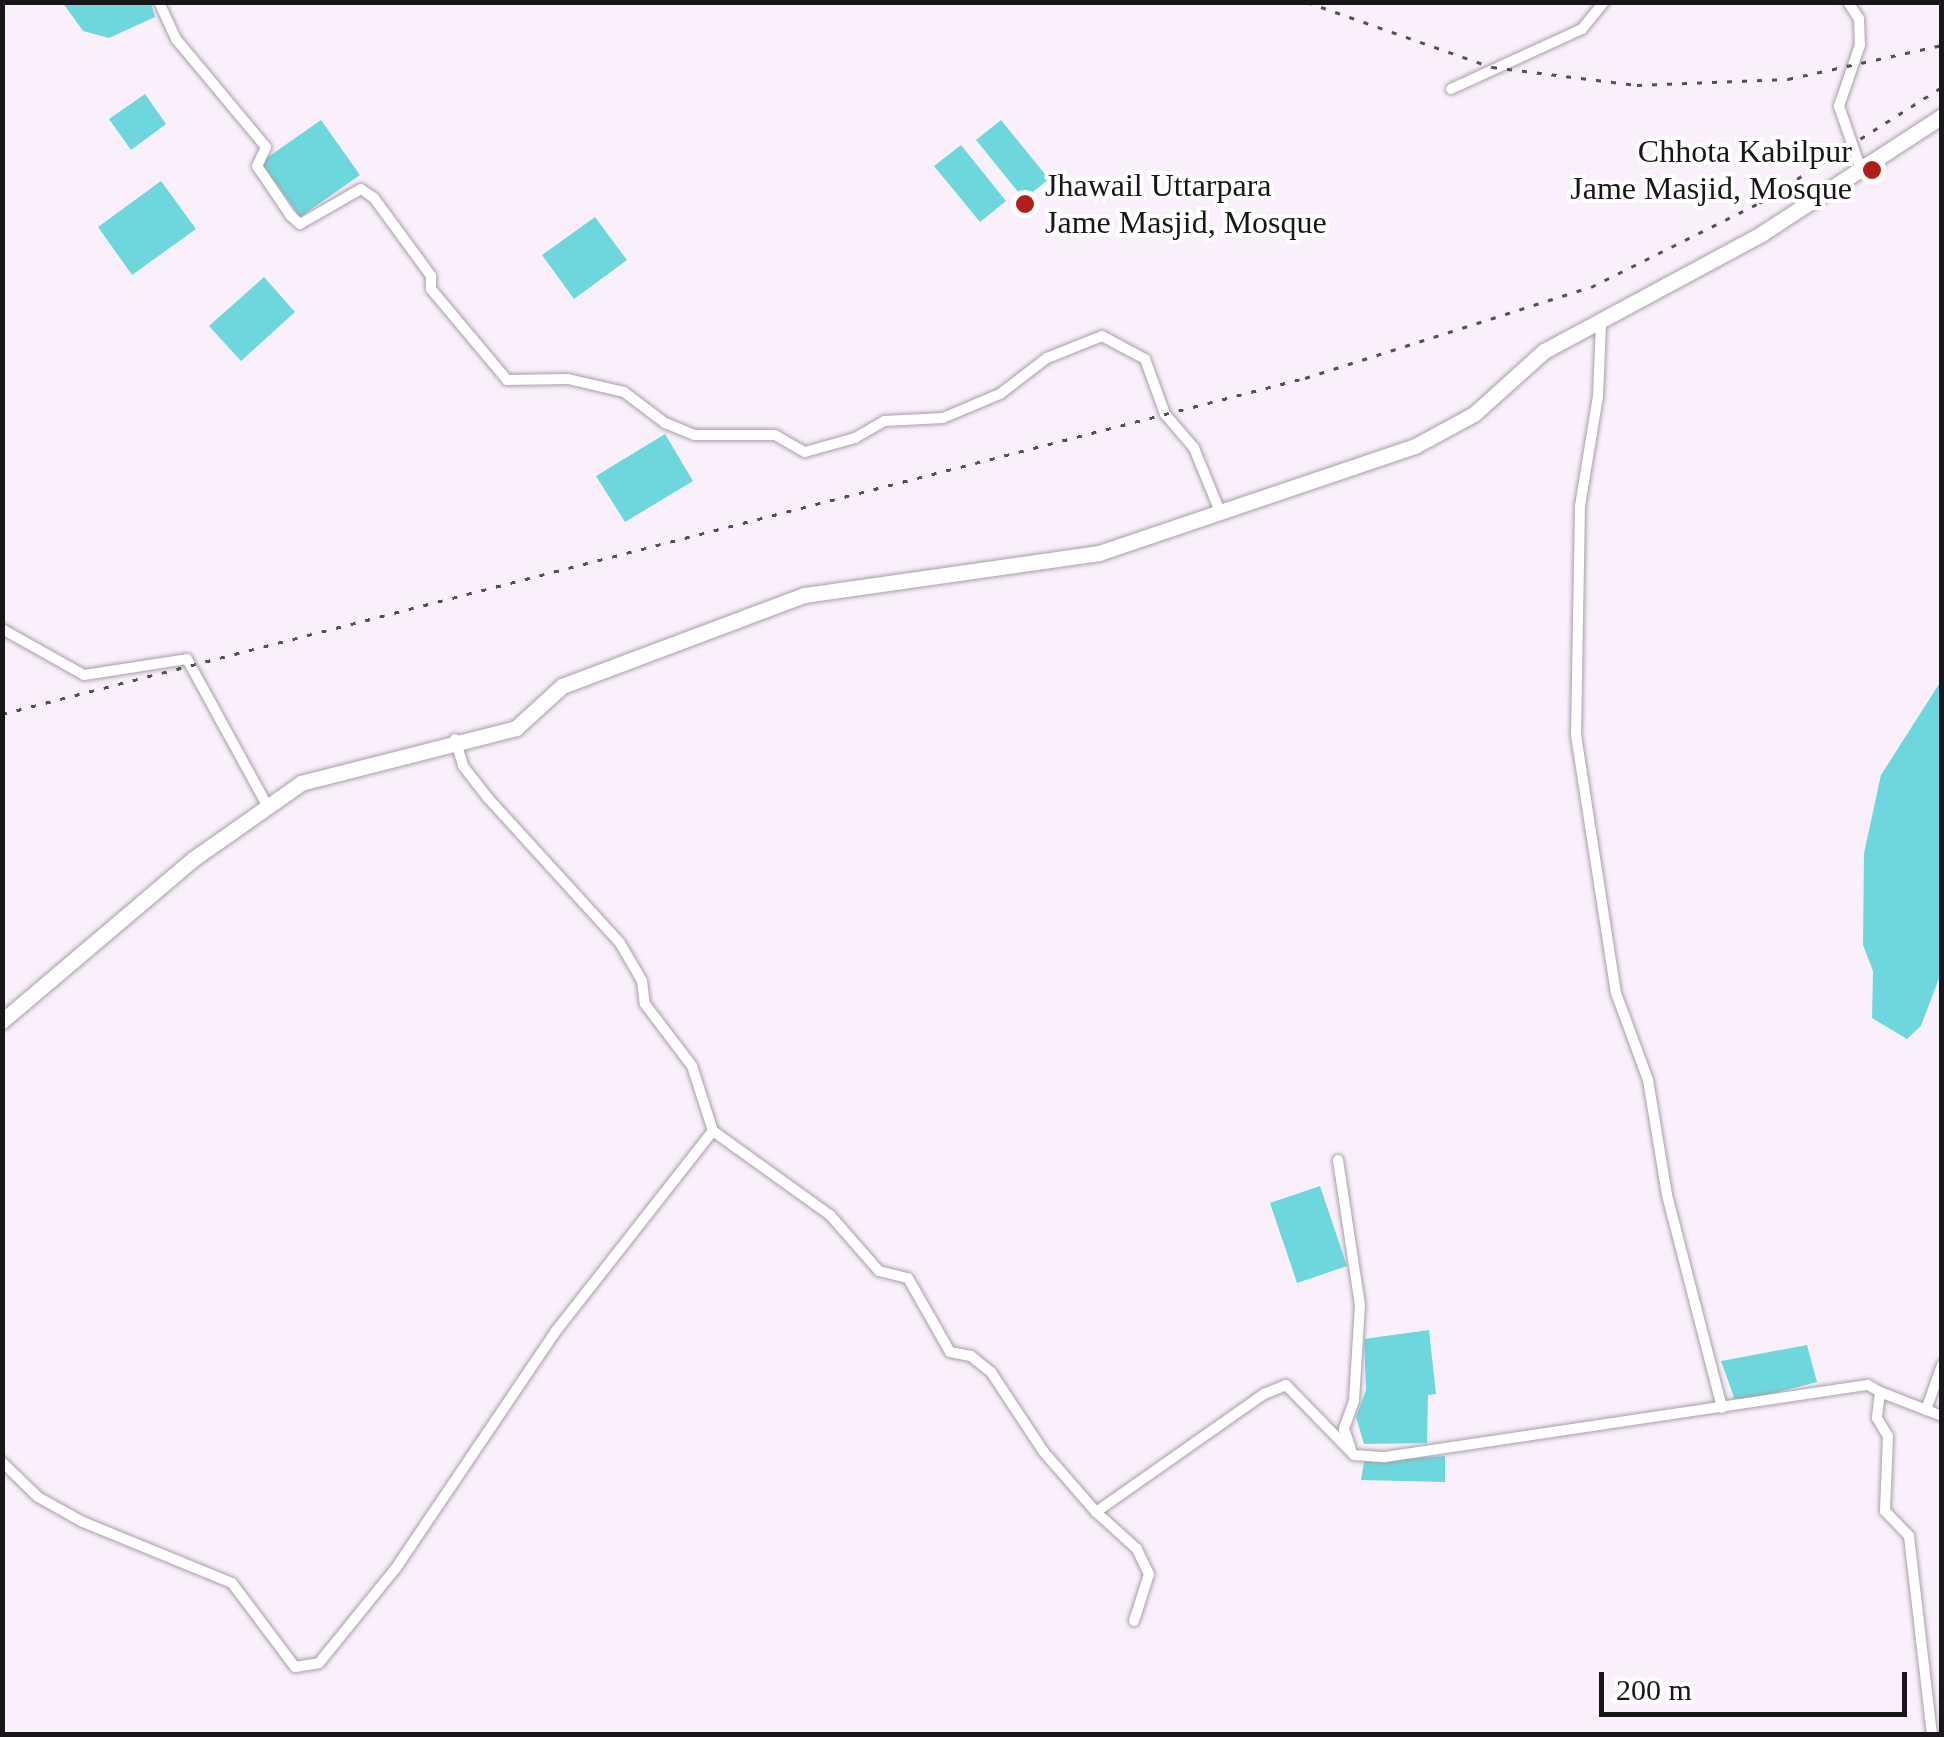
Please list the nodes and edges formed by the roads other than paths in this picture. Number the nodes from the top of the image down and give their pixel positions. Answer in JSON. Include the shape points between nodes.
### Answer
{"nodes":[{"id":1,"x":160,"y":2,"type":"edge"},
{"id":2,"x":1604,"y":2,"type":"edge"},
{"id":3,"x":1848,"y":2,"type":"edge"},
{"id":4,"x":1451,"y":90,"type":"dead end"},
{"id":5,"x":1942,"y":116,"type":"edge"},
{"id":6,"x":1862,"y":170,"type":"junction"},
{"id":7,"x":1601,"y":324,"type":"junction"},
{"id":8,"x":1221,"y":515,"type":"junction"},
{"id":9,"x":2,"y":629,"type":"edge"},
{"id":10,"x":455,"y":738,"type":"junction"},
{"id":11,"x":268,"y":807,"type":"junction"},
{"id":12,"x":2,"y":1021,"type":"edge"},
{"id":13,"x":713,"y":1131,"type":"junction"},
{"id":14,"x":1338,"y":1160,"type":"dead end"},
{"id":15,"x":1942,"y":1365,"type":"edge"},
{"id":16,"x":1880,"y":1392,"type":"junction"},
{"id":17,"x":1722,"y":1408,"type":"junction"},
{"id":18,"x":1926,"y":1410,"type":"junction"},
{"id":19,"x":1942,"y":1416,"type":"edge"},
{"id":20,"x":1354,"y":1454,"type":"junction"},
{"id":21,"x":2,"y":1462,"type":"edge"},
{"id":22,"x":1096,"y":1512,"type":"junction"},
{"id":23,"x":1134,"y":1621,"type":"dead end"},
{"id":24,"x":1932,"y":1734,"type":"edge"}],
"edges":[{"from":1,"to":8,"type":"street","via":[[176,39],[266,148],[257,166],[290,216],[300,224],[361,189],[374,198],[430,276],[431,289],[507,380],[568,380],[624,392],[665,423],[694,434],[775,435],[805,452],[855,438],[884,421],[943,418],[1000,394],[1047,358],[1102,336],[1144,359],[1165,414],[1194,448]]},
{"from":2,"to":4,"type":"street","via":[[1582,29]]},
{"from":3,"to":6,"type":"street","via":[[1859,19],[1860,46],[1839,106]]},
{"from":5,"to":6,"type":"main road"},
{"from":6,"to":7,"type":"main road"},
{"from":7,"to":8,"type":"main road","via":[[1522,366],[1452,429]]},
{"from":7,"to":17,"type":"street","via":[[1598,396],[1580,506],[1576,735],[1616,992],[1648,1080],[1666,1195]]},
{"from":8,"to":10,"type":"main road","via":[[1099,553],[804,595],[562,686],[516,728]]},
{"from":9,"to":11,"type":"street","via":[[84,675],[188,659]]},
{"from":10,"to":11,"type":"main road","via":[[301,783]]},
{"from":10,"to":13,"type":"street","via":[[464,766],[488,798],[620,943],[642,981],[645,1004],[692,1066]]},
{"from":11,"to":12,"type":"main road","via":[[192,859]]},
{"from":13,"to":21,"type":"street","via":[[556,1331],[396,1568],[319,1663],[294,1667],[232,1583],[82,1522],[38,1497]]},
{"from":13,"to":22,"type":"street","via":[[830,1216],[879,1271],[908,1278],[950,1352],[971,1356],[991,1372],[1042,1451]]},
{"from":14,"to":20,"type":"street","via":[[1360,1305],[1354,1401],[1344,1429]]},
{"from":15,"to":18,"type":"street"},
{"from":16,"to":17,"type":"street","via":[[1868,1386]]},
{"from":16,"to":18,"type":"street"},
{"from":16,"to":24,"type":"street","via":[[1878,1418],[1889,1446],[1885,1511],[1909,1536]]},
{"from":17,"to":20,"type":"street","via":[[1386,1456]]},
{"from":18,"to":19,"type":"street"},
{"from":20,"to":22,"type":"street","via":[[1286,1385]]},
{"from":22,"to":23,"type":"street","via":[[1137,1549],[1148,1574]]}]}
